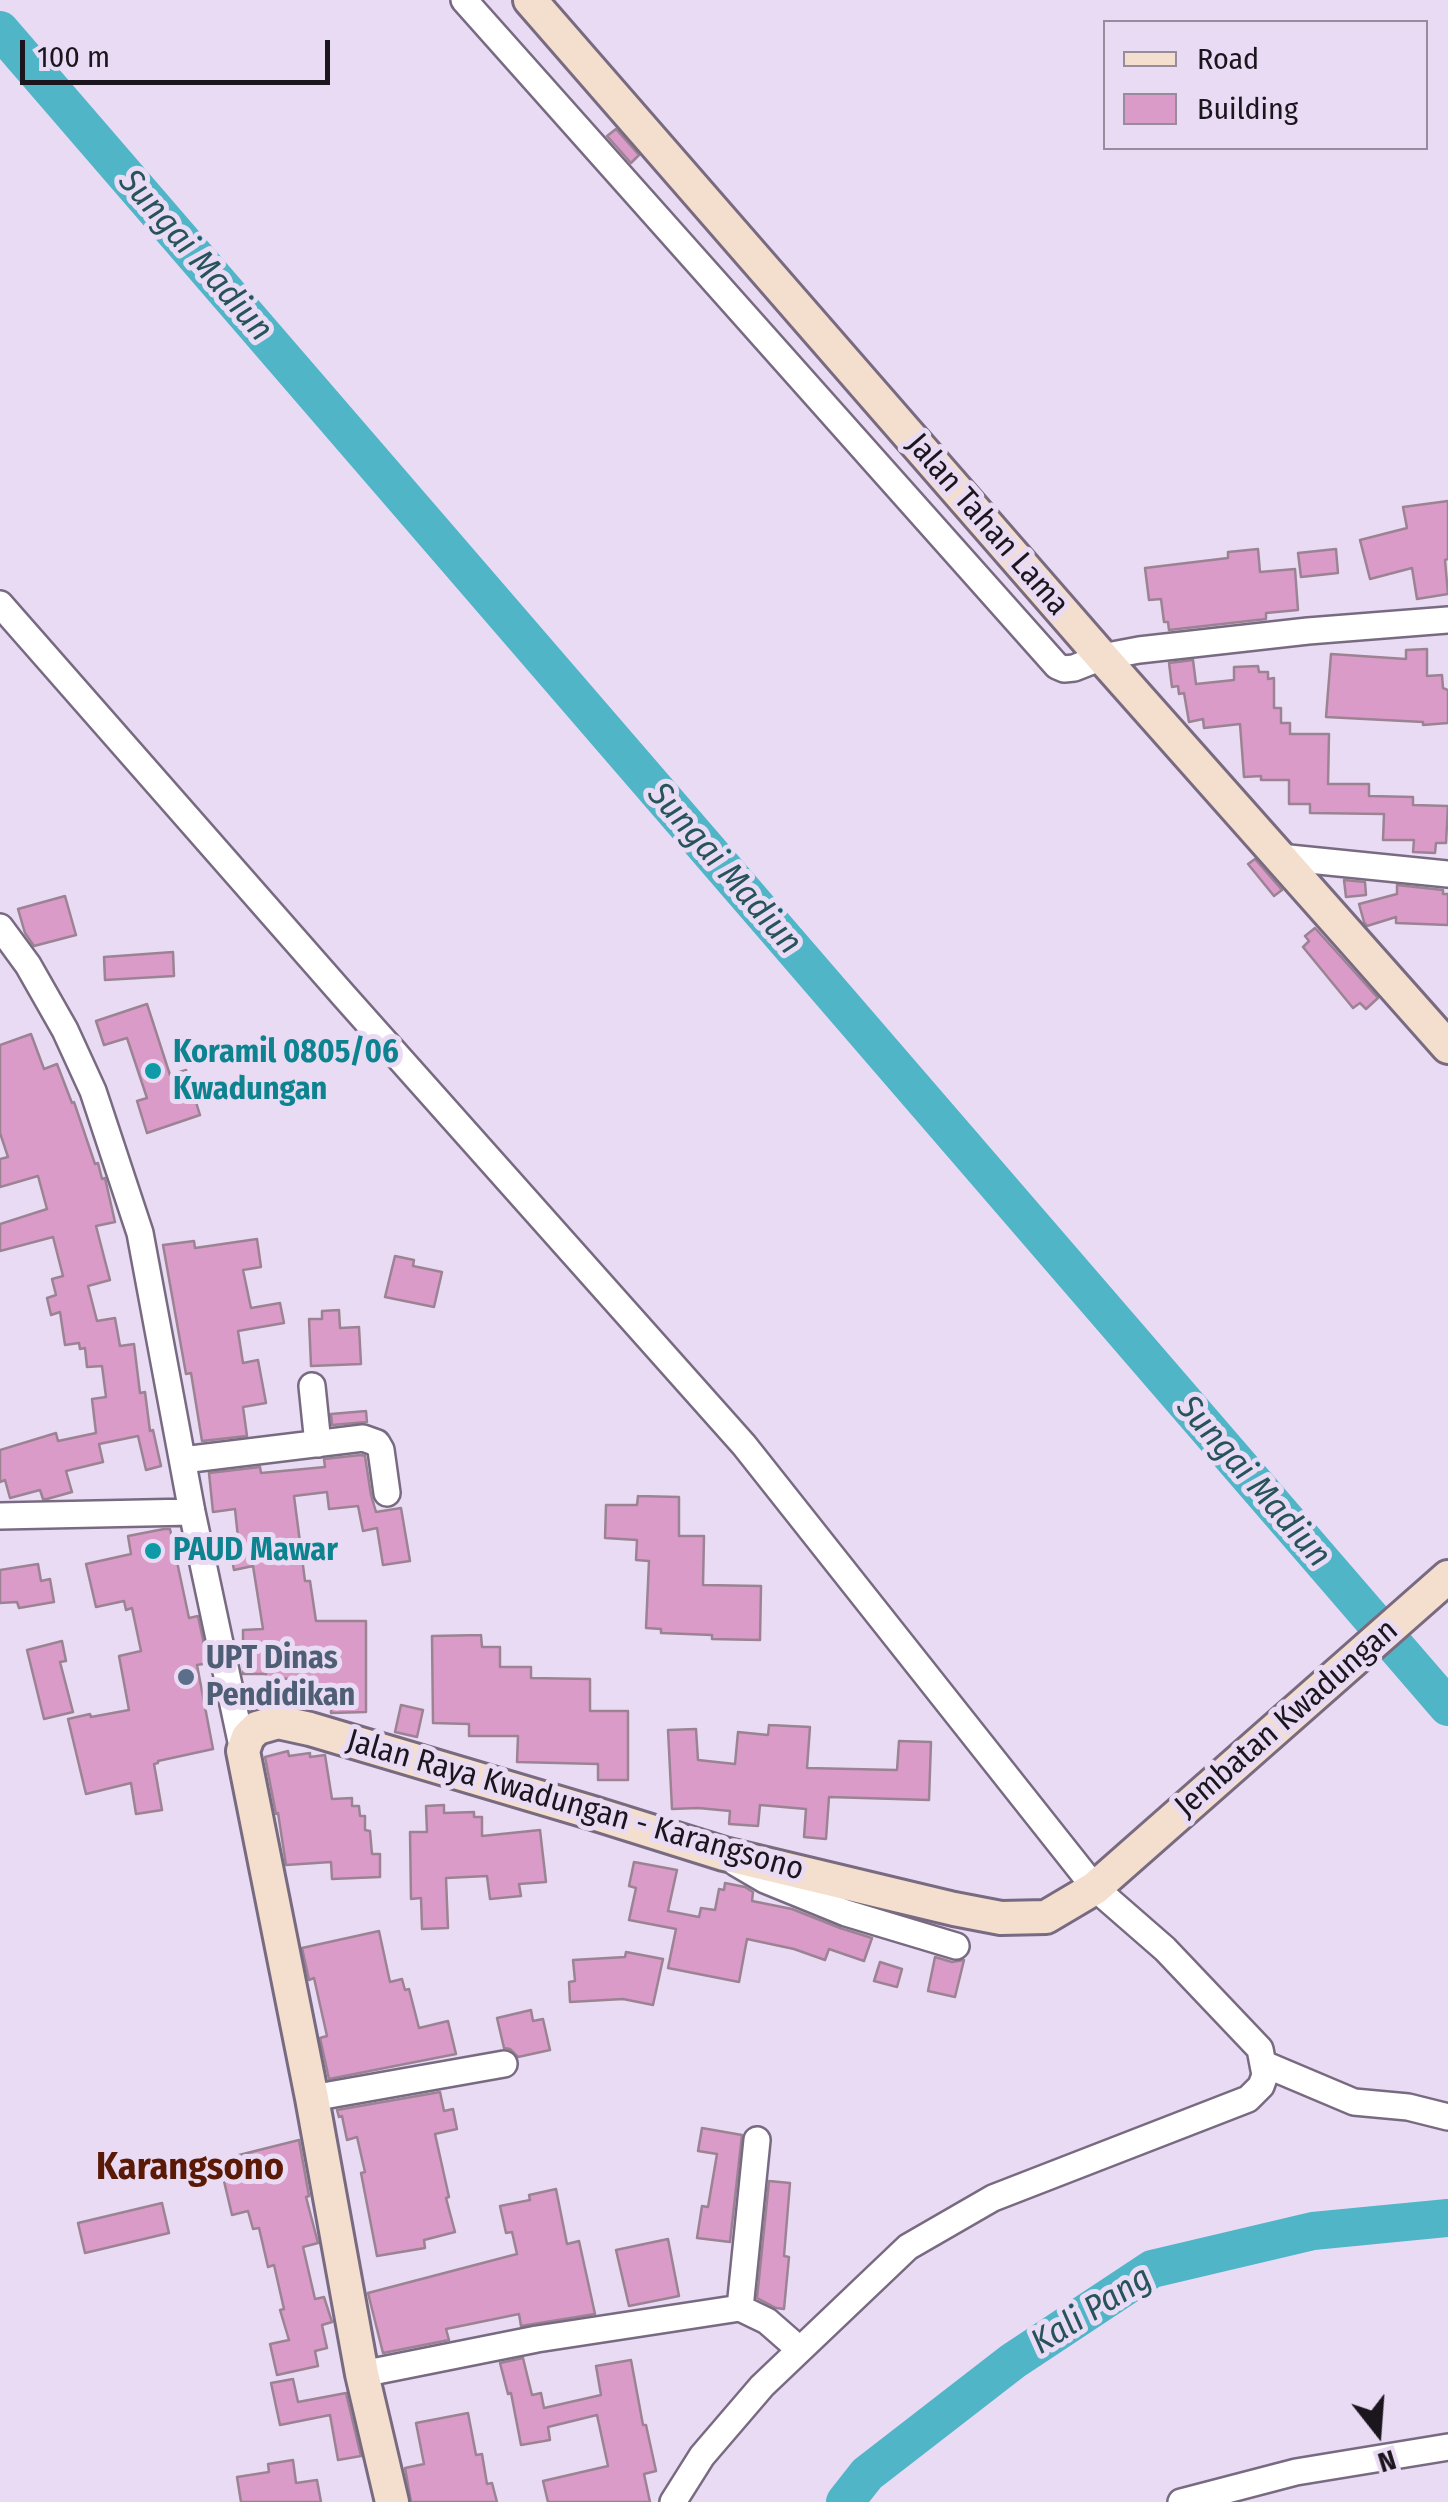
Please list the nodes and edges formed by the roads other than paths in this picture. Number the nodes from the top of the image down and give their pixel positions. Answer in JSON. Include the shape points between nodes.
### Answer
{"nodes":[{"id":1,"x":464,"y":0,"type":"edge"},
{"id":2,"x":530,"y":0,"type":"edge"},
{"id":3,"x":0,"y":604,"type":"edge"},
{"id":4,"x":1448,"y":620,"type":"edge"},
{"id":5,"x":1102,"y":657,"type":"junction"},
{"id":6,"x":1278,"y":857,"type":"junction"},
{"id":7,"x":1448,"y":874,"type":"edge"},
{"id":8,"x":0,"y":928,"type":"edge"},
{"id":9,"x":1448,"y":1046,"type":"edge"},
{"id":10,"x":312,"y":1386,"type":"dead end"},
{"id":11,"x":318,"y":1444,"type":"junction"},
{"id":12,"x":182,"y":1460,"type":"junction"},
{"id":13,"x":387,"y":1493,"type":"dead end"},
{"id":14,"x":192,"y":1512,"type":"junction"},
{"id":15,"x":0,"y":1516,"type":"edge"},
{"id":16,"x":1448,"y":1578,"type":"edge"},
{"id":17,"x":228,"y":1683,"type":"junction"},
{"id":18,"x":278,"y":1722,"type":"junction"},
{"id":19,"x":244,"y":1751,"type":"junction"},
{"id":20,"x":724,"y":1854,"type":"junction"},
{"id":21,"x":1126,"y":1860,"type":"joint"},
{"id":22,"x":1095,"y":1888,"type":"junction"},
{"id":23,"x":956,"y":1946,"type":"dead end"},
{"id":24,"x":504,"y":2064,"type":"dead end"},
{"id":25,"x":1264,"y":2064,"type":"junction"},
{"id":26,"x":312,"y":2098,"type":"junction"},
{"id":27,"x":1448,"y":2117,"type":"edge"},
{"id":28,"x":756,"y":2140,"type":"dead end"},
{"id":29,"x":740,"y":2308,"type":"junction"},
{"id":30,"x":799,"y":2349,"type":"junction"},
{"id":31,"x":362,"y":2374,"type":"junction"},
{"id":32,"x":1448,"y":2447,"type":"edge"},
{"id":33,"x":392,"y":2502,"type":"edge"},
{"id":34,"x":673,"y":2502,"type":"edge"},
{"id":35,"x":1181,"y":2502,"type":"edge"}],
"edges":[{"from":1,"to":5,"type":"street","via":[[1047,656],[1064,669]]},
{"from":2,"to":5,"type":"main road","name":"Jalan Tahan Lama"},
{"from":3,"to":22,"type":"street","via":[[744,1445]]},
{"from":4,"to":5,"type":"street"},
{"from":5,"to":6,"type":"main road","name":"Jalan Tahan Lama"},
{"from":6,"to":7,"type":"street"},
{"from":6,"to":9,"type":"main road","name":"Jalan Tahan Lama"},
{"from":8,"to":12,"type":"street","via":[[50,1000],[92,1091],[140,1233]]},
{"from":10,"to":11,"type":"street"},
{"from":11,"to":12,"type":"street"},
{"from":11,"to":13,"type":"street","via":[[363,1438],[377,1443]]},
{"from":12,"to":14,"type":"street"},
{"from":14,"to":15,"type":"street"},
{"from":14,"to":17,"type":"street"},
{"from":16,"to":21,"type":"main road","name":"Jembatan Kwadungan"},
{"from":17,"to":18,"type":"street"},
{"from":17,"to":19,"type":"street"},
{"from":18,"to":19,"type":"main road","via":[[257,1728]]},
{"from":18,"to":20,"type":"main road","name":"Jalan Raya Kwadungan - Karangsono"},
{"from":19,"to":26,"type":"main road"},
{"from":20,"to":22,"type":"main road","name":"Jalan Raya Kwadungan - Karangsono","via":[[1002,1918],[1046,1917]]},
{"from":20,"to":23,"type":"street","via":[[765,1880],[846,1913]]},
{"from":21,"to":22,"type":"main road","name":"Jalan Raya Kwadungan - Karangsono"},
{"from":22,"to":25,"type":"street","via":[[1165,1950],[1260,2049]]},
{"from":24,"to":26,"type":"street"},
{"from":25,"to":27,"type":"street","via":[[1354,2102]]},
{"from":25,"to":30,"type":"street","via":[[1261,2086],[1248,2098],[993,2198],[908,2248]]},
{"from":26,"to":31,"type":"main road"},
{"from":28,"to":29,"type":"street"},
{"from":29,"to":30,"type":"street","via":[[767,2320]]},
{"from":29,"to":31,"type":"street"},
{"from":30,"to":34,"type":"street","via":[[702,2456]]},
{"from":31,"to":33,"type":"main road"},
{"from":32,"to":35,"type":"street","via":[[1296,2472]]}]}
